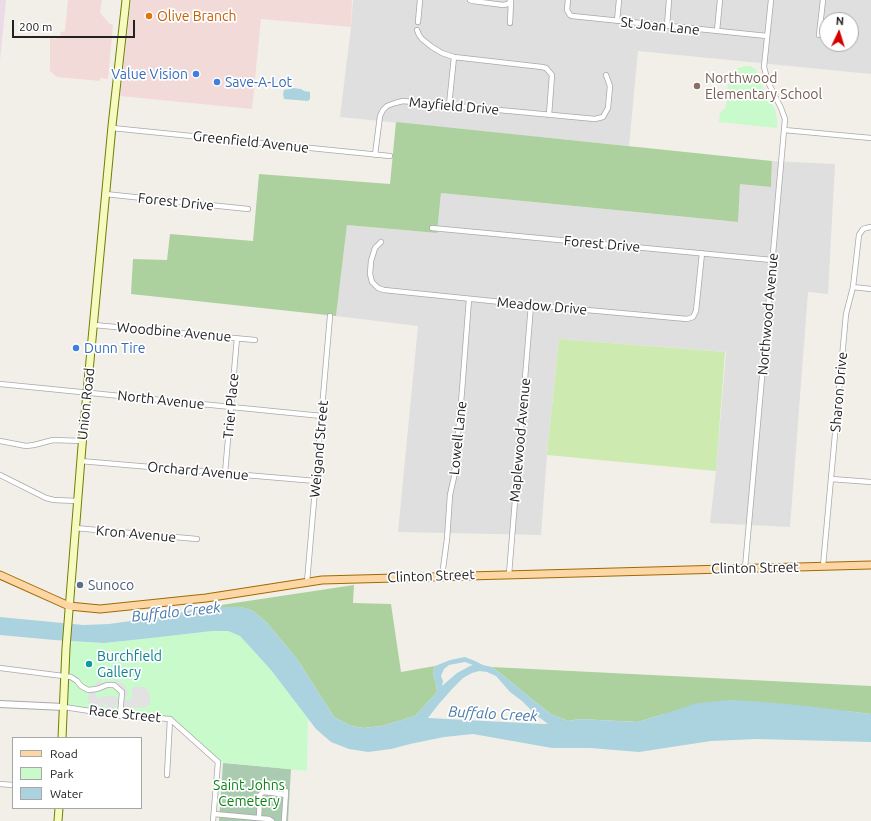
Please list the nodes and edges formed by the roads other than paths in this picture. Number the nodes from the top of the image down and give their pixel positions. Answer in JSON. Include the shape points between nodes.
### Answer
{"nodes":[{"id":1,"x":126,"y":0,"type":"edge"},
{"id":2,"x":420,"y":0,"type":"edge"},
{"id":3,"x":470,"y":0,"type":"edge"},
{"id":4,"x":568,"y":0,"type":"edge"},
{"id":5,"x":619,"y":0,"type":"edge"},
{"id":6,"x":669,"y":0,"type":"edge"},
{"id":7,"x":720,"y":0,"type":"edge"},
{"id":8,"x":771,"y":0,"type":"edge"},
{"id":9,"x":823,"y":0,"type":"edge"},
{"id":10,"x":511,"y":1,"type":"edge"},
{"id":11,"x":822,"y":12,"type":"edge"},
{"id":12,"x":617,"y":21,"type":"junction"},
{"id":13,"x":418,"y":22,"type":"dead end"},
{"id":14,"x":510,"y":23,"type":"dead end"},
{"id":15,"x":667,"y":26,"type":"junction"},
{"id":16,"x":418,"y":30,"type":"dead end"},
{"id":17,"x":717,"y":31,"type":"junction"},
{"id":18,"x":767,"y":36,"type":"junction"},
{"id":19,"x":454,"y":57,"type":"junction"},
{"id":20,"x":606,"y":75,"type":"dead end"},
{"id":21,"x":449,"y":105,"type":"junction"},
{"id":22,"x":549,"y":115,"type":"junction"},
{"id":23,"x":112,"y":128,"type":"junction"},
{"id":24,"x":784,"y":130,"type":"junction"},
{"id":25,"x":871,"y":138,"type":"edge"},
{"id":26,"x":375,"y":155,"type":"junction"},
{"id":27,"x":390,"y":156,"type":"dead end"},
{"id":28,"x":105,"y":194,"type":"junction"},
{"id":29,"x":248,"y":209,"type":"dead end"},
{"id":30,"x":871,"y":227,"type":"edge"},
{"id":31,"x":432,"y":228,"type":"dead end"},
{"id":32,"x":381,"y":242,"type":"dead end"},
{"id":33,"x":702,"y":253,"type":"junction"},
{"id":34,"x":772,"y":260,"type":"junction"},
{"id":35,"x":853,"y":287,"type":"junction"},
{"id":36,"x":871,"y":289,"type":"edge"},
{"id":37,"x":469,"y":299,"type":"junction"},
{"id":38,"x":531,"y":305,"type":"junction"},
{"id":39,"x":330,"y":316,"type":"dead end"},
{"id":40,"x":94,"y":325,"type":"junction"},
{"id":41,"x":237,"y":338,"type":"junction"},
{"id":42,"x":255,"y":340,"type":"dead end"},
{"id":43,"x":0,"y":384,"type":"edge"},
{"id":44,"x":87,"y":392,"type":"junction"},
{"id":45,"x":231,"y":407,"type":"junction"},
{"id":46,"x":322,"y":416,"type":"junction"},
{"id":47,"x":0,"y":441,"type":"edge"},
{"id":48,"x":82,"y":441,"type":"junction"},
{"id":49,"x":80,"y":461,"type":"junction"},
{"id":50,"x":225,"y":473,"type":"junction"},
{"id":51,"x":0,"y":475,"type":"edge"},
{"id":52,"x":831,"y":479,"type":"junction"},
{"id":53,"x":316,"y":481,"type":"junction"},
{"id":54,"x":871,"y":482,"type":"edge"},
{"id":55,"x":77,"y":501,"type":"junction"},
{"id":56,"x":75,"y":528,"type":"junction"},
{"id":57,"x":197,"y":539,"type":"dead end"},
{"id":58,"x":871,"y":565,"type":"edge"},
{"id":59,"x":823,"y":566,"type":"junction"},
{"id":60,"x":745,"y":568,"type":"junction"},
{"id":61,"x":508,"y":574,"type":"junction"},
{"id":62,"x":0,"y":575,"type":"edge"},
{"id":63,"x":442,"y":576,"type":"junction"},
{"id":64,"x":307,"y":582,"type":"junction"},
{"id":65,"x":69,"y":606,"type":"junction"},
{"id":66,"x":0,"y":668,"type":"edge"},
{"id":67,"x":65,"y":676,"type":"junction"},
{"id":68,"x":0,"y":704,"type":"edge"},
{"id":69,"x":64,"y":708,"type":"junction"},
{"id":70,"x":120,"y":716,"type":"junction"},
{"id":71,"x":170,"y":719,"type":"junction"},
{"id":72,"x":62,"y":737,"type":"edge"},
{"id":73,"x":167,"y":775,"type":"dead end"},
{"id":74,"x":0,"y":784,"type":"edge"},
{"id":75,"x":12,"y":785,"type":"edge"},
{"id":76,"x":59,"y":809,"type":"edge"},
{"id":77,"x":214,"y":814,"type":"junction"},
{"id":78,"x":259,"y":818,"type":"junction"},
{"id":79,"x":246,"y":819,"type":"edge"},
{"id":80,"x":58,"y":821,"type":"edge"},
{"id":81,"x":213,"y":821,"type":"edge"},
{"id":82,"x":272,"y":821,"type":"edge"},
{"id":83,"x":284,"y":821,"type":"edge"}],
"edges":[{"from":1,"to":23,"type":"main road","name":"Union Road"},
{"from":2,"to":13,"type":"street"},
{"from":3,"to":10,"type":"street","via":[[503,5]]},
{"from":4,"to":12,"type":"street","name":"St Joan Lane","via":[[567,10],[572,16]]},
{"from":5,"to":12,"type":"street"},
{"from":6,"to":15,"type":"street"},
{"from":7,"to":17,"type":"street"},
{"from":8,"to":18,"type":"street","name":"Northwood Avenue"},
{"from":9,"to":11,"type":"street"},
{"from":10,"to":14,"type":"street"},
{"from":12,"to":15,"type":"street","name":"St Joan Lane"},
{"from":15,"to":17,"type":"street","name":"St Joan Lane"},
{"from":16,"to":19,"type":"street","via":[[422,39],[432,47]]},
{"from":17,"to":18,"type":"street","name":"St Joan Lane"},
{"from":18,"to":24,"type":"street","name":"Northwood Avenue","via":[[765,73],[783,113]]},
{"from":19,"to":21,"type":"street"},
{"from":19,"to":22,"type":"street","via":[[546,68],[552,75]]},
{"from":20,"to":22,"type":"street","name":"Mayfield Drive","via":[[610,86],[609,103],[603,117],[595,119]]},
{"from":21,"to":22,"type":"street","name":"Mayfield Drive"},
{"from":21,"to":26,"type":"street","name":"Mayfield Drive","via":[[403,101],[387,106],[380,116]]},
{"from":23,"to":26,"type":"street","name":"Greenfield Avenue"},
{"from":23,"to":28,"type":"main road","name":"Union Road"},
{"from":24,"to":25,"type":"street"},
{"from":24,"to":34,"type":"street","name":"Northwood Avenue"},
{"from":26,"to":27,"type":"street","name":"Greenfield Avenue"},
{"from":28,"to":29,"type":"street","name":"Forest Drive"},
{"from":28,"to":40,"type":"main road","name":"Union Road"},
{"from":30,"to":35,"type":"street","name":"Sharon Drive","via":[[863,229],[858,235]]},
{"from":31,"to":33,"type":"street","name":"Forest Drive"},
{"from":32,"to":37,"type":"street","name":"Meadow Drive","via":[[371,261],[370,274],[372,282],[378,288]]},
{"from":33,"to":34,"type":"street","name":"Forest Drive"},
{"from":33,"to":38,"type":"street","name":"Meadow Drive","via":[[696,311],[687,319]]},
{"from":34,"to":60,"type":"street","name":"Northwood Avenue"},
{"from":35,"to":36,"type":"street"},
{"from":35,"to":52,"type":"street","name":"Sharon Drive","via":[[846,314]]},
{"from":37,"to":38,"type":"street","name":"Meadow Drive"},
{"from":37,"to":63,"type":"street","name":"Lowell Lane","via":[[454,476]]},
{"from":38,"to":61,"type":"street","name":"Maplewood Avenue"},
{"from":39,"to":46,"type":"street","name":"Weigand Street"},
{"from":40,"to":41,"type":"street","name":"Woodbine Avenue"},
{"from":40,"to":44,"type":"main road","name":"Union Road"},
{"from":41,"to":42,"type":"street","name":"Woodbine Avenue"},
{"from":41,"to":45,"type":"street","name":"Trier Place"},
{"from":43,"to":44,"type":"street","name":"North Avenue"},
{"from":44,"to":45,"type":"street","name":"North Avenue"},
{"from":44,"to":48,"type":"main road","name":"Union Road"},
{"from":45,"to":46,"type":"street","name":"North Avenue"},
{"from":45,"to":50,"type":"street","name":"Trier Place"},
{"from":46,"to":53,"type":"street","name":"Weigand Street"},
{"from":47,"to":48,"type":"street","via":[[26,446],[53,440]]},
{"from":48,"to":49,"type":"main road","name":"Union Road"},
{"from":49,"to":50,"type":"street","name":"Orchard Avenue"},
{"from":49,"to":55,"type":"main road","name":"Union Road"},
{"from":50,"to":53,"type":"street","name":"Orchard Avenue"},
{"from":51,"to":55,"type":"street","via":[[46,498]]},
{"from":52,"to":54,"type":"street"},
{"from":52,"to":59,"type":"street","name":"Sharon Drive"},
{"from":53,"to":64,"type":"street","name":"Weigand Street"},
{"from":55,"to":56,"type":"main road","name":"Union Road"},
{"from":56,"to":57,"type":"street","name":"Kron Avenue"},
{"from":56,"to":65,"type":"main road","name":"Union Road"},
{"from":58,"to":59,"type":"main road","name":"Clinton Street"},
{"from":59,"to":60,"type":"main road","name":"Clinton Street"},
{"from":60,"to":61,"type":"main road","name":"Clinton Street"},
{"from":61,"to":63,"type":"main road","name":"Clinton Street"},
{"from":62,"to":65,"type":"main road","name":"Clinton Street"},
{"from":63,"to":64,"type":"main road","name":"Clinton Street"},
{"from":64,"to":65,"type":"main road","name":"Clinton Street","via":[[206,598],[100,609]]},
{"from":65,"to":67,"type":"main road","name":"Union Road"},
{"from":66,"to":67,"type":"street"},
{"from":67,"to":69,"type":"main road","name":"Union Road"},
{"from":67,"to":70,"type":"street","via":[[73,678],[88,690],[114,685],[122,692]]},
{"from":68,"to":69,"type":"street"},
{"from":69,"to":70,"type":"street","name":"Race Street"},
{"from":69,"to":72,"type":"main road","name":"Union Road"},
{"from":70,"to":71,"type":"street","name":"Race Street"},
{"from":71,"to":73,"type":"street"},
{"from":71,"to":77,"type":"street","name":"Race Street","via":[[218,762]]},
{"from":74,"to":75,"type":"street"},
{"from":76,"to":80,"type":"main road"},
{"from":77,"to":79,"type":"street"},
{"from":77,"to":81,"type":"street"},
{"from":78,"to":79,"type":"street"},
{"from":78,"to":82,"type":"street"},
{"from":78,"to":83,"type":"street","via":[[260,795],[263,792],[286,793]]}]}
